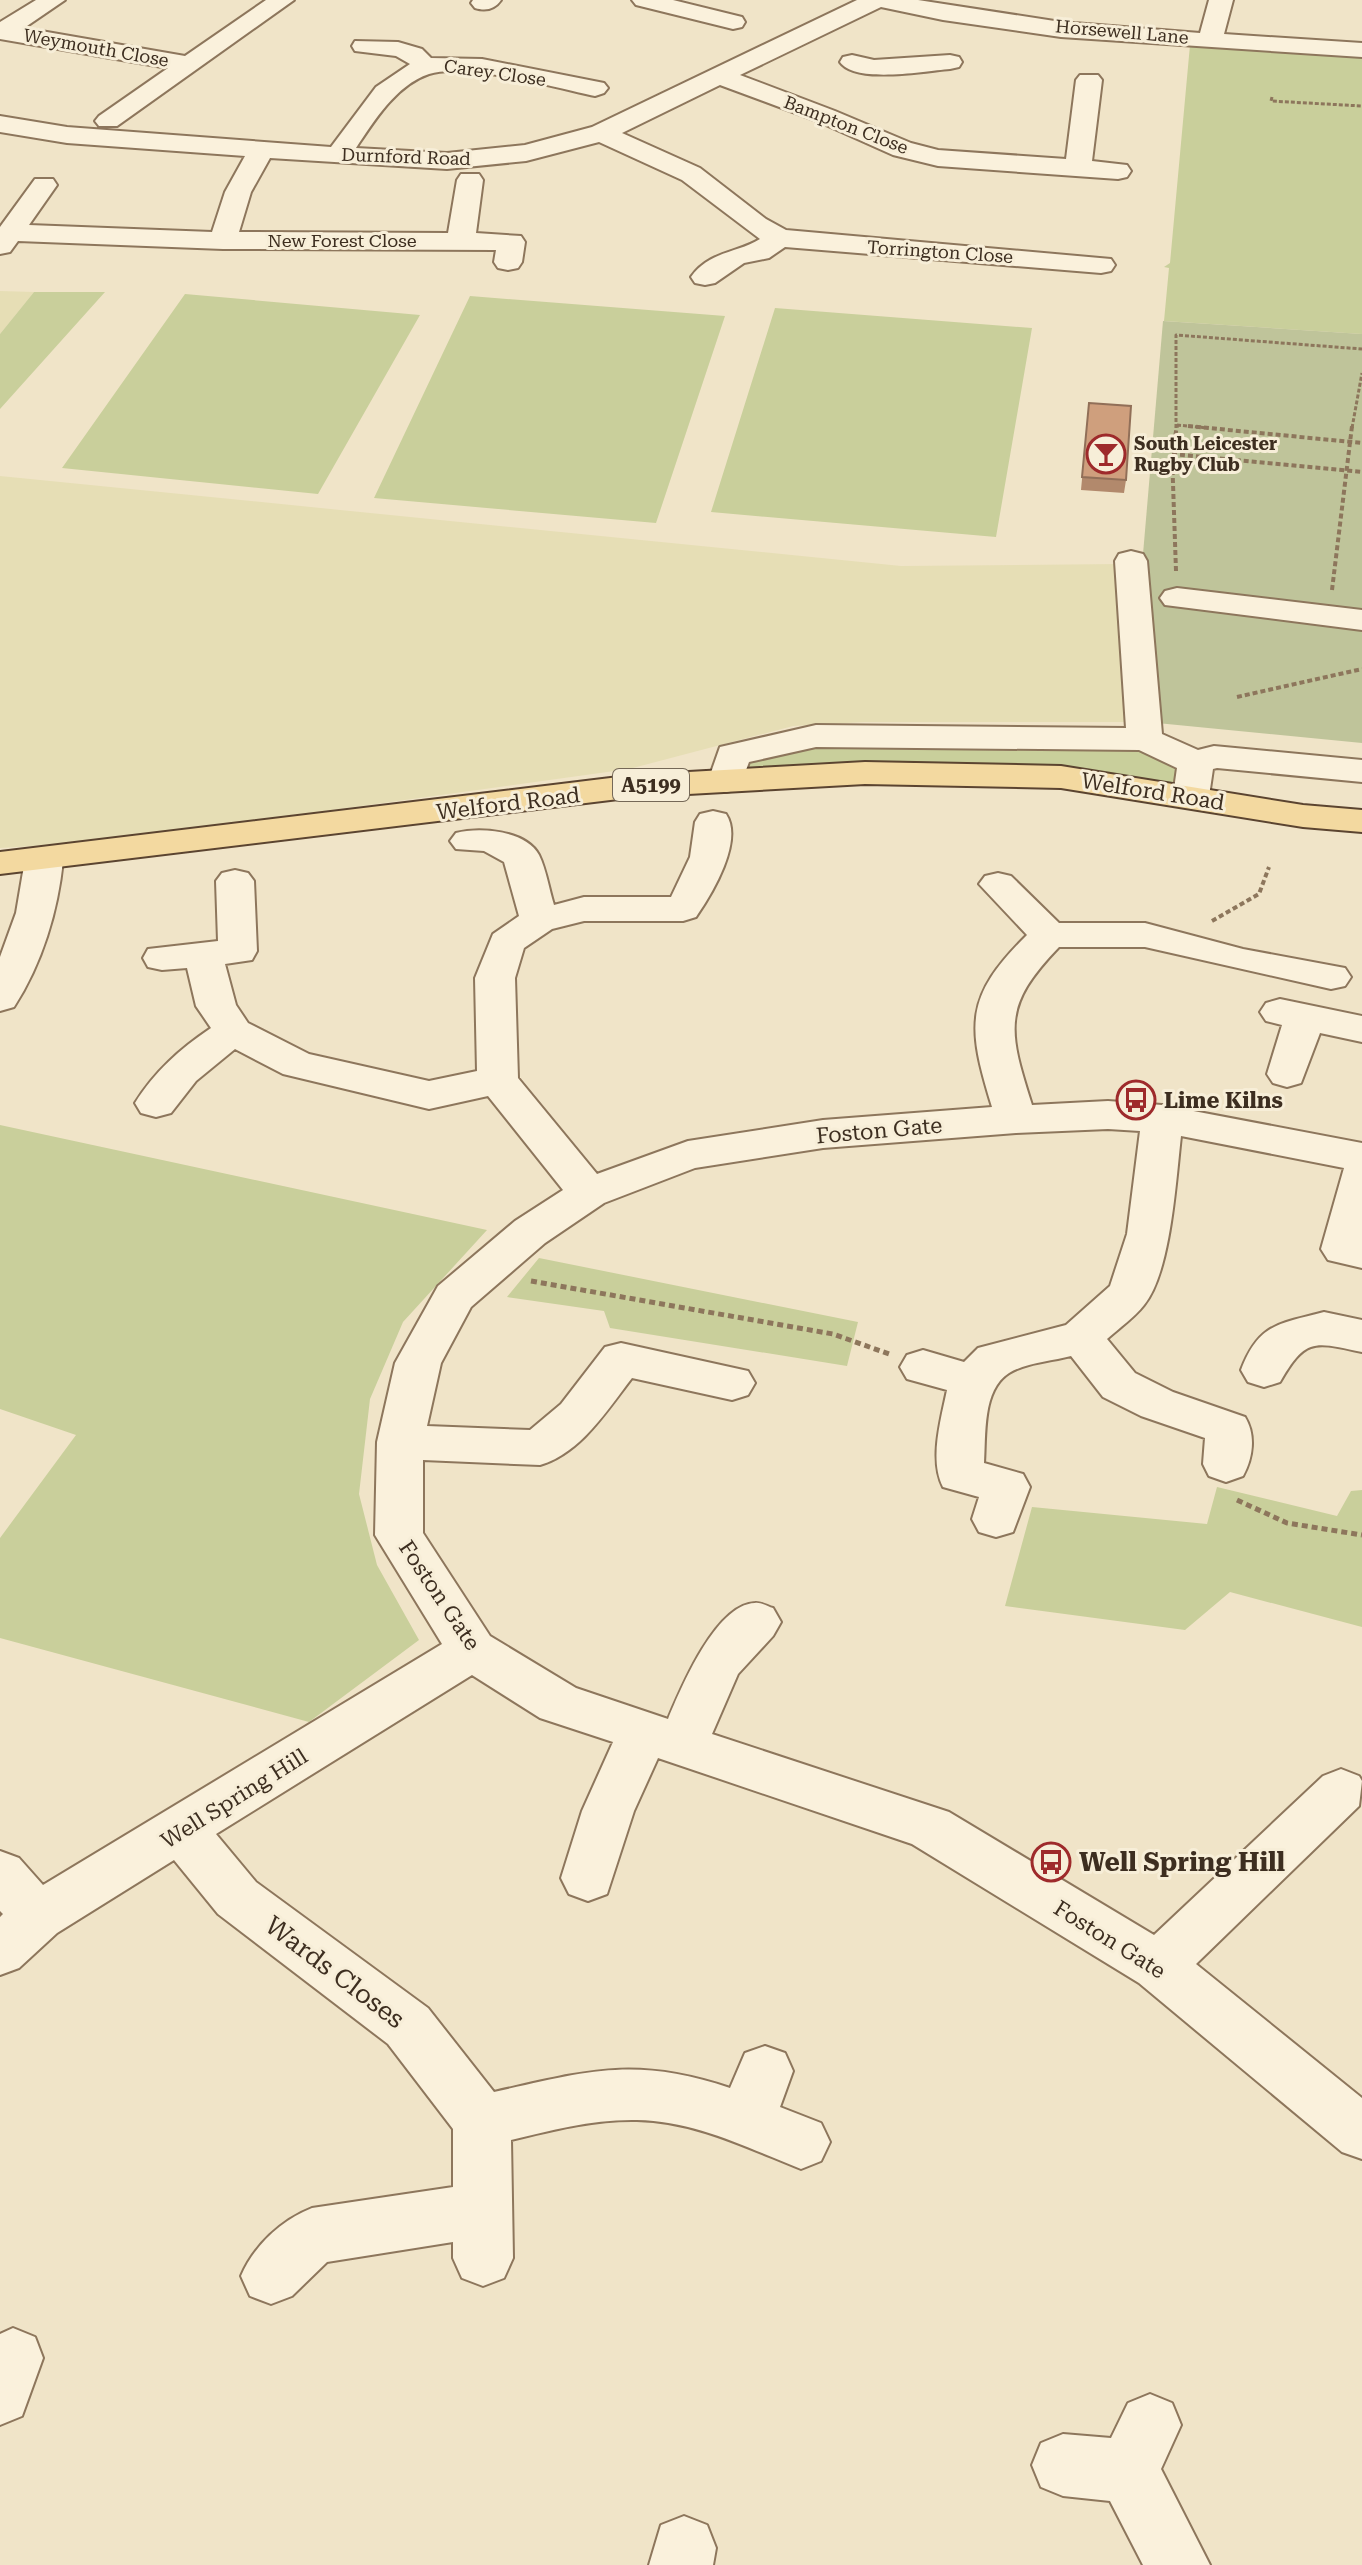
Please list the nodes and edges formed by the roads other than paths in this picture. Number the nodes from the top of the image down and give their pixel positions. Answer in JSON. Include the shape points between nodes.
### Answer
{"nodes":[{"id":1,"x":53,"y":0,"type":"edge"},
{"id":2,"x":282,"y":0,"type":"edge"},
{"id":3,"x":644,"y":0,"type":"edge"},
{"id":4,"x":876,"y":0,"type":"edge"},
{"id":5,"x":884,"y":0,"type":"edge"},
{"id":6,"x":1221,"y":0,"type":"edge"},
{"id":7,"x":1109,"y":7,"type":"dead end"},
{"id":8,"x":733,"y":22,"type":"dead end"},
{"id":9,"x":1,"y":25,"type":"edge"},
{"id":10,"x":1108,"y":32,"type":"junction"},
{"id":11,"x":1211,"y":39,"type":"junction"},
{"id":12,"x":364,"y":46,"type":"dead end"},
{"id":13,"x":1362,"y":50,"type":"edge"},
{"id":14,"x":950,"y":62,"type":"dead end"},
{"id":15,"x":190,"y":64,"type":"junction"},
{"id":16,"x":425,"y":66,"type":"junction"},
{"id":17,"x":721,"y":77,"type":"junction"},
{"id":18,"x":1089,"y":80,"type":"dead end"},
{"id":19,"x":595,"y":88,"type":"dead end"},
{"id":20,"x":155,"y":113,"type":"dead end"},
{"id":21,"x":826,"y":116,"type":"junction"},
{"id":22,"x":0,"y":124,"type":"edge"},
{"id":23,"x":601,"y":133,"type":"junction"},
{"id":24,"x":262,"y":149,"type":"junction"},
{"id":25,"x":339,"y":155,"type":"junction"},
{"id":26,"x":1078,"y":168,"type":"junction"},
{"id":27,"x":1118,"y":171,"type":"dead end"},
{"id":28,"x":470,"y":180,"type":"dead end"},
{"id":29,"x":44,"y":185,"type":"dead end"},
{"id":30,"x":6,"y":239,"type":"edge"},
{"id":31,"x":223,"y":241,"type":"junction"},
{"id":32,"x":461,"y":242,"type":"junction"},
{"id":33,"x":770,"y":245,"type":"junction"},
{"id":34,"x":509,"y":252,"type":"dead end"},
{"id":35,"x":1101,"y":265,"type":"dead end"},
{"id":36,"x":705,"y":277,"type":"dead end"},
{"id":37,"x":1131,"y":561,"type":"dead end"},
{"id":38,"x":1177,"y":598,"type":"road end"},
{"id":39,"x":1346,"y":618,"type":"edge"},
{"id":40,"x":1145,"y":739,"type":"junction"},
{"id":41,"x":1362,"y":771,"type":"edge"},
{"id":42,"x":1194,"y":780,"type":"junction"},
{"id":43,"x":726,"y":781,"type":"junction"},
{"id":44,"x":1303,"y":816,"type":"junction"},
{"id":45,"x":1362,"y":821,"type":"edge"},
{"id":46,"x":713,"y":822,"type":"dead end"},
{"id":47,"x":1362,"y":838,"type":"edge"},
{"id":48,"x":469,"y":841,"type":"dead end"},
{"id":49,"x":44,"y":860,"type":"junction"},
{"id":50,"x":0,"y":863,"type":"edge"},
{"id":51,"x":235,"y":881,"type":"dead end"},
{"id":52,"x":998,"y":884,"type":"dead end"},
{"id":53,"x":539,"y":920,"type":"junction"},
{"id":54,"x":1049,"y":935,"type":"junction"},
{"id":55,"x":221,"y":953,"type":"junction"},
{"id":56,"x":162,"y":958,"type":"dead end"},
{"id":57,"x":1342,"y":977,"type":"edge"},
{"id":58,"x":0,"y":998,"type":"edge"},
{"id":59,"x":1362,"y":1029,"type":"edge"},
{"id":60,"x":234,"y":1032,"type":"junction"},
{"id":61,"x":498,"y":1080,"type":"junction"},
{"id":62,"x":156,"y":1103,"type":"dead end"},
{"id":63,"x":1016,"y":1119,"type":"junction"},
{"id":64,"x":1162,"y":1119,"type":"junction"},
{"id":65,"x":1268,"y":1137,"type":"junction"},
{"id":66,"x":1362,"y":1157,"type":"edge"},
{"id":67,"x":1362,"y":1173,"type":"edge"},
{"id":68,"x":589,"y":1193,"type":"junction"},
{"id":69,"x":1362,"y":1253,"type":"edge"},
{"id":70,"x":1362,"y":1336,"type":"edge"},
{"id":71,"x":1081,"y":1337,"type":"junction"},
{"id":72,"x":923,"y":1367,"type":"road end"},
{"id":73,"x":732,"y":1383,"type":"dead end"},
{"id":74,"x":968,"y":1400,"type":"junction"},
{"id":75,"x":400,"y":1442,"type":"junction"},
{"id":76,"x":996,"y":1519,"type":"dead end"},
{"id":77,"x":756,"y":1622,"type":"dead end"},
{"id":78,"x":472,"y":1650,"type":"junction"},
{"id":79,"x":662,"y":1739,"type":"junction"},
{"id":80,"x":1341,"y":1791,"type":"dead end"},
{"id":81,"x":181,"y":1830,"type":"junction"},
{"id":82,"x":0,"y":1874,"type":"edge"},
{"id":83,"x":588,"y":1878,"type":"dead end"},
{"id":84,"x":38,"y":1916,"type":"junction"},
{"id":85,"x":0,"y":1951,"type":"edge"},
{"id":86,"x":1158,"y":1966,"type":"junction"},
{"id":87,"x":482,"y":2121,"type":"junction"},
{"id":88,"x":1362,"y":2133,"type":"edge"},
{"id":89,"x":801,"y":2142,"type":"dead end"},
{"id":90,"x":271,"y":2276,"type":"dead end"},
{"id":91,"x":1063,"y":2465,"type":"dead end"},
{"id":92,"x":1178,"y":2565,"type":"edge"}],
"edges":[{"from":1,"to":9,"type":"street"},
{"from":2,"to":15,"type":"street","name":"Weymouth Close"},
{"from":3,"to":8,"type":"street","via":[[700,22]]},
{"from":4,"to":17,"type":"street","name":"Durnford Road"},
{"from":5,"to":10,"type":"street","name":"Horsewell Lane","via":[[939,13]]},
{"from":6,"to":11,"type":"street"},
{"from":7,"to":10,"type":"street"},
{"from":9,"to":15,"type":"street","name":"Weymouth Close"},
{"from":10,"to":11,"type":"street","name":"Horsewell Lane"},
{"from":11,"to":13,"type":"street","name":"Horsewell Lane"},
{"from":12,"to":16,"type":"street","via":[[404,50]]},
{"from":14,"to":21,"type":"street","via":[[863,65],[875,85],[858,101]]},
{"from":15,"to":20,"type":"street","name":"Weymouth Close","via":[[119,114]]},
{"from":16,"to":19,"type":"street","name":"Carey Close","via":[[457,64]]},
{"from":16,"to":25,"type":"street","name":"Carey Close","via":[[405,76],[365,114]]},
{"from":17,"to":21,"type":"street","name":"Bampton Close"},
{"from":17,"to":23,"type":"street","name":"Durnford Road"},
{"from":18,"to":26,"type":"street"},
{"from":21,"to":26,"type":"street","name":"Bampton Close","via":[[902,149],[938,158]]},
{"from":22,"to":24,"type":"street","name":"Durnford Road","via":[[67,135]]},
{"from":23,"to":25,"type":"street","name":"Durnford Road","via":[[526,153],[475,159]]},
{"from":23,"to":33,"type":"street","name":"Torrington Close","via":[[691,174],[756,225]]},
{"from":24,"to":25,"type":"street","name":"Durnford Road"},
{"from":24,"to":31,"type":"street","via":[[238,192]]},
{"from":26,"to":27,"type":"street","name":"Bampton Close"},
{"from":28,"to":32,"type":"street"},
{"from":29,"to":30,"type":"street","name":"New Forest Close"},
{"from":30,"to":31,"type":"street","name":"New Forest Close"},
{"from":31,"to":32,"type":"street","name":"New Forest Close"},
{"from":32,"to":34,"type":"street","name":"New Forest Close"},
{"from":33,"to":35,"type":"street","name":"Torrington Close","via":[[1062,254]]},
{"from":33,"to":36,"type":"street","via":[[736,256]]},
{"from":37,"to":40,"type":"street"},
{"from":38,"to":39,"type":"street"},
{"from":40,"to":42,"type":"street"},
{"from":40,"to":43,"type":"street","via":[[816,736],[733,755]]},
{"from":41,"to":42,"type":"street","via":[[1214,757]]},
{"from":42,"to":43,"type":"main road","name":"Welford Road","number":"A5199","via":[[865,773]]},
{"from":42,"to":44,"type":"main road","name":"Welford Road","number":"A5199"},
{"from":43,"to":49,"type":"main road","name":"Welford Road","number":"A5199","via":[[635,786]]},
{"from":44,"to":45,"type":"main road","name":"Welford Road","number":"A5199"},
{"from":44,"to":47,"type":"main road","name":"Welford Road","number":"A5199"},
{"from":46,"to":53,"type":"street","via":[[710,858],[683,909],[584,909]]},
{"from":48,"to":53,"type":"street","via":[[490,840],[521,856]]},
{"from":49,"to":50,"type":"main road","name":"Welford Road","number":"A5199"},
{"from":49,"to":58,"type":"street","via":[[43,881],[14,974]]},
{"from":51,"to":55,"type":"street"},
{"from":52,"to":54,"type":"street"},
{"from":53,"to":61,"type":"street","via":[[507,942],[495,978]]},
{"from":54,"to":57,"type":"street","via":[[1148,922],[1222,953]]},
{"from":54,"to":63,"type":"street","via":[[1020,962],[995,1003],[993,1044]]},
{"from":55,"to":56,"type":"street"},
{"from":55,"to":60,"type":"street","via":[[216,1006]]},
{"from":59,"to":65,"type":"street","via":[[1292,1015],[1285,1083]]},
{"from":60,"to":61,"type":"street","via":[[297,1065],[429,1095]]},
{"from":60,"to":62,"type":"street","via":[[171,1078]]},
{"from":61,"to":68,"type":"street"},
{"from":63,"to":64,"type":"street","name":"Foston Gate"},
{"from":63,"to":68,"type":"street","name":"Foston Gate","via":[[823,1134],[688,1155]]},
{"from":64,"to":65,"type":"street","name":"Foston Gate"},
{"from":64,"to":71,"type":"street","via":[[1149,1234],[1129,1294]]},
{"from":65,"to":66,"type":"street","name":"Foston Gate"},
{"from":67,"to":69,"type":"street","via":[[1343,1249]]},
{"from":68,"to":75,"type":"street","name":"Foston Gate","via":[[530,1232],[454,1297],[418,1363]]},
{"from":70,"to":71,"type":"street","via":[[1324,1328],[1290,1337],[1271,1351],[1252,1416],[1228,1447],[1119,1385]]},
{"from":71,"to":74,"type":"street","via":[[994,1360]]},
{"from":72,"to":74,"type":"street"},
{"from":73,"to":75,"type":"street","via":[[621,1359],[577,1416],[540,1448]]},
{"from":74,"to":76,"type":"street","via":[[960,1474],[1006,1487]]},
{"from":75,"to":78,"type":"street","name":"Foston Gate","via":[[399,1535]]},
{"from":77,"to":79,"type":"street","via":[[718,1662]]},
{"from":78,"to":79,"type":"street","name":"Foston Gate","via":[[558,1703]]},
{"from":78,"to":81,"type":"street","name":"Well Spring Hill"},
{"from":79,"to":83,"type":"street","via":[[608,1811]]},
{"from":79,"to":86,"type":"street","name":"Foston Gate","via":[[930,1828]]},
{"from":80,"to":86,"type":"street"},
{"from":81,"to":84,"type":"street","name":"Well Spring Hill"},
{"from":81,"to":87,"type":"street","name":"Wards Closes","via":[[237,1898],[408,2026]]},
{"from":82,"to":84,"type":"street"},
{"from":84,"to":85,"type":"street","name":"Well Spring Hill"},
{"from":86,"to":88,"type":"street","name":"Foston Gate"},
{"from":87,"to":89,"type":"street","via":[[602,2096],[756,2096]]},
{"from":87,"to":90,"type":"street","via":[[482,2234],[410,2220],[312,2236]]},
{"from":91,"to":92,"type":"street","via":[[1139,2448]]}]}
